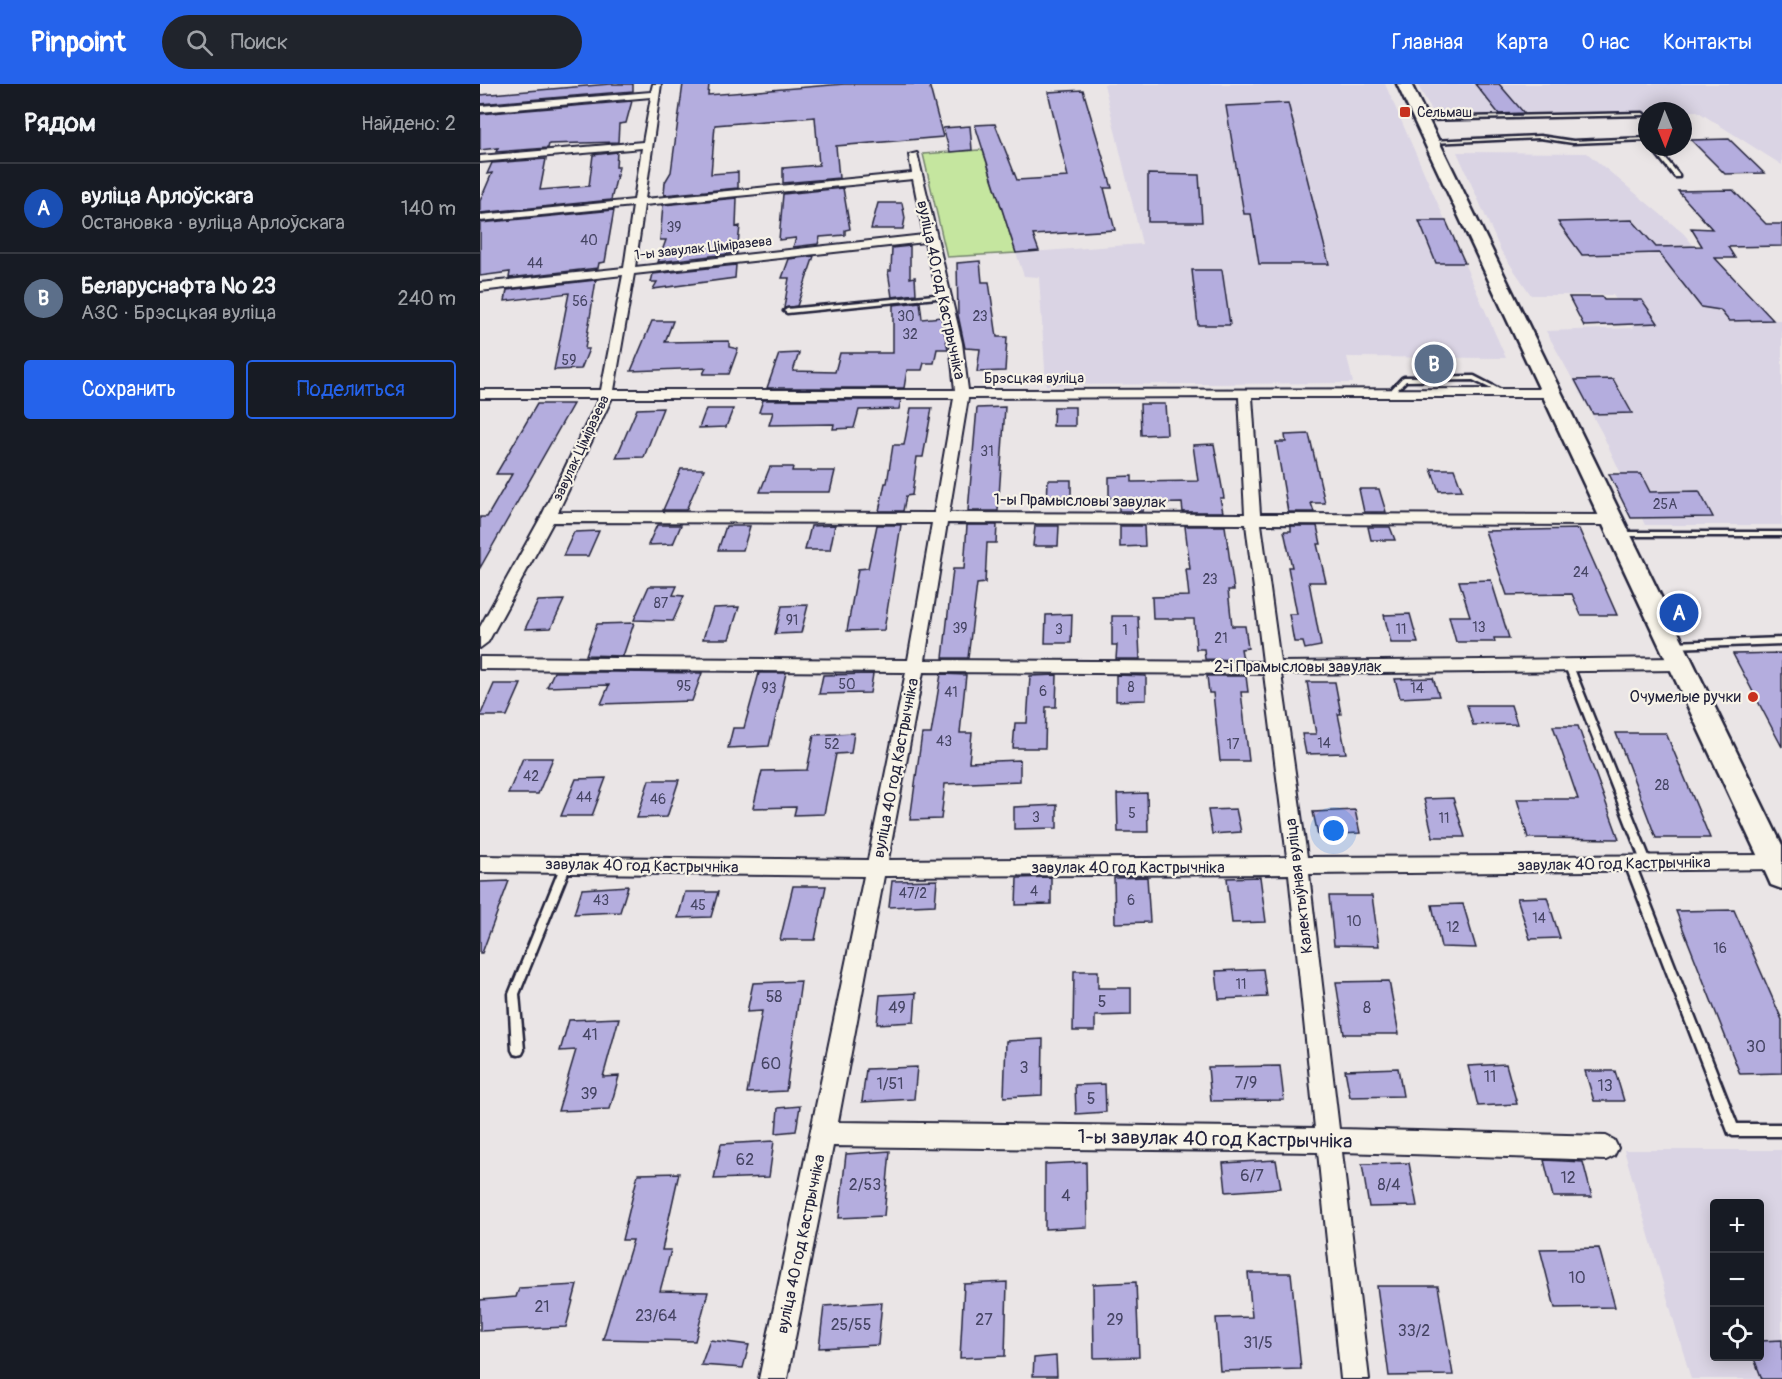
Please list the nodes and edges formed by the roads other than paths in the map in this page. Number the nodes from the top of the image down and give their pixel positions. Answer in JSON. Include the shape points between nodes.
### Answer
{"nodes":[{"id":1,"x":1404,"y":84,"type":"edge"},
{"id":2,"x":656,"y":89,"type":"edge"},
{"id":3,"x":480,"y":109,"type":"edge"},
{"id":4,"x":1638,"y":114,"type":"edge"},
{"id":5,"x":1421,"y":119,"type":"junction"},
{"id":6,"x":1638,"y":140,"type":"edge"},
{"id":7,"x":1432,"y":142,"type":"junction"},
{"id":8,"x":647,"y":145,"type":"junction"},
{"id":9,"x":914,"y":155,"type":"dead end"},
{"id":10,"x":1660,"y":156,"type":"edge"},
{"id":11,"x":480,"y":159,"type":"edge"},
{"id":12,"x":918,"y":175,"type":"junction"},
{"id":13,"x":1677,"y":176,"type":"dead end"},
{"id":14,"x":639,"y":203,"type":"junction"},
{"id":15,"x":480,"y":218,"type":"edge"},
{"id":16,"x":930,"y":238,"type":"junction"},
{"id":17,"x":629,"y":271,"type":"junction"},
{"id":18,"x":480,"y":287,"type":"edge"},
{"id":19,"x":945,"y":296,"type":"junction"},
{"id":20,"x":787,"y":311,"type":"dead end"},
{"id":21,"x":962,"y":392,"type":"junction"},
{"id":22,"x":1245,"y":393,"type":"junction"},
{"id":23,"x":1552,"y":393,"type":"junction"},
{"id":24,"x":480,"y":394,"type":"edge"},
{"id":25,"x":607,"y":395,"type":"junction"},
{"id":26,"x":548,"y":518,"type":"junction"},
{"id":27,"x":943,"y":518,"type":"junction"},
{"id":28,"x":1253,"y":521,"type":"junction"},
{"id":29,"x":1615,"y":527,"type":"junction"},
{"id":30,"x":1782,"y":534,"type":"edge"},
{"id":31,"x":1782,"y":641,"type":"edge"},
{"id":32,"x":480,"y":642,"type":"edge"},
{"id":33,"x":1676,"y":654,"type":"junction"},
{"id":34,"x":480,"y":663,"type":"edge"},
{"id":35,"x":916,"y":664,"type":"junction"},
{"id":36,"x":1569,"y":666,"type":"junction"},
{"id":37,"x":1270,"y":668,"type":"junction"},
{"id":38,"x":480,"y":864,"type":"edge"},
{"id":39,"x":1639,"y":864,"type":"junction"},
{"id":40,"x":566,"y":865,"type":"junction"},
{"id":41,"x":1298,"y":867,"type":"junction"},
{"id":42,"x":876,"y":868,"type":"junction"},
{"id":43,"x":1779,"y":869,"type":"edge"},
{"id":44,"x":518,"y":1050,"type":"dead end"},
{"id":45,"x":1782,"y":1130,"type":"edge"},
{"id":46,"x":824,"y":1134,"type":"junction"},
{"id":47,"x":1327,"y":1140,"type":"junction"},
{"id":48,"x":1606,"y":1148,"type":"dead end"},
{"id":49,"x":773,"y":1379,"type":"edge"},
{"id":50,"x":1355,"y":1379,"type":"edge"}],
"edges":[{"from":1,"to":5,"type":"street"},
{"from":2,"to":3,"type":"street"},
{"from":2,"to":8,"type":"street","name":"завулак Ціміразева"},
{"from":4,"to":5,"type":"lane"},
{"from":5,"to":7,"type":"street"},
{"from":6,"to":7,"type":"lane","via":[[1574,142],[1540,137]]},
{"from":7,"to":23,"type":"street"},
{"from":8,"to":11,"type":"street"},
{"from":8,"to":14,"type":"street","name":"завулак Ціміразева"},
{"from":9,"to":12,"type":"street","name":"вуліца 40 год Кастрычніка"},
{"from":10,"to":13,"type":"lane"},
{"from":12,"to":14,"type":"street"},
{"from":12,"to":16,"type":"street","name":"вуліца 40 год Кастрычніка"},
{"from":14,"to":15,"type":"street"},
{"from":14,"to":17,"type":"street","name":"завулак Ціміразева"},
{"from":16,"to":17,"type":"street","name":"1-ы завулак Ціміразева"},
{"from":16,"to":19,"type":"street","name":"вуліца 40 год Кастрычніка"},
{"from":17,"to":18,"type":"street","name":"1-ы завулак Ціміразева"},
{"from":17,"to":25,"type":"street","name":"завулак Ціміразева"},
{"from":19,"to":20,"type":"lane"},
{"from":19,"to":21,"type":"street","name":"вуліца 40 год Кастрычніка"},
{"from":21,"to":22,"type":"street","name":"Брэсцкая вуліца"},
{"from":21,"to":25,"type":"street","name":"Брэсцкая вуліца"},
{"from":21,"to":27,"type":"street","name":"вуліца 40 год Кастрычніка"},
{"from":22,"to":23,"type":"street","name":"Брэсцкая вуліца"},
{"from":22,"to":28,"type":"street","name":"Калектыўная вуліца"},
{"from":23,"to":29,"type":"street"},
{"from":24,"to":25,"type":"street","name":"Брэсцкая вуліца"},
{"from":25,"to":26,"type":"street","name":"завулак Ціміразева"},
{"from":26,"to":27,"type":"street","name":"1-ы Прамысловы завулак"},
{"from":26,"to":32,"type":"street","name":"завулак Ціміразева"},
{"from":27,"to":28,"type":"street","name":"1-ы Прамысловы завулак"},
{"from":27,"to":35,"type":"street","name":"вуліца 40 год Кастрычніка"},
{"from":28,"to":29,"type":"street","name":"1-ы Прамысловы завулак"},
{"from":28,"to":37,"type":"street","name":"Калектыўная вуліца"},
{"from":29,"to":30,"type":"lane"},
{"from":29,"to":33,"type":"street"},
{"from":31,"to":33,"type":"lane"},
{"from":33,"to":36,"type":"street","name":"2-і Прамысловы завулак"},
{"from":33,"to":43,"type":"street"},
{"from":34,"to":35,"type":"street"},
{"from":35,"to":37,"type":"street","name":"2-і Прамысловы завулак"},
{"from":35,"to":42,"type":"street","name":"вуліца 40 год Кастрычніка"},
{"from":36,"to":37,"type":"street","name":"2-і Прамысловы завулак"},
{"from":36,"to":39,"type":"lane"},
{"from":37,"to":41,"type":"street","name":"Калектыўная вуліца"},
{"from":38,"to":40,"type":"street","name":"завулак 40 год Кастрычніка"},
{"from":39,"to":41,"type":"street","name":"завулак 40 год Кастрычніка"},
{"from":39,"to":43,"type":"street","name":"завулак 40 год Кастрычніка"},
{"from":39,"to":45,"type":"lane","via":[[1733,1130]]},
{"from":40,"to":42,"type":"street","name":"завулак 40 год Кастрычніка"},
{"from":40,"to":44,"type":"lane","via":[[514,994]]},
{"from":41,"to":42,"type":"street","name":"завулак 40 год Кастрычніка"},
{"from":41,"to":47,"type":"street","name":"Калектыўная вуліца"},
{"from":42,"to":46,"type":"street","name":"вуліца 40 год Кастрычніка"},
{"from":46,"to":47,"type":"street","name":"1-ы завулак 40 год Кастрычніка"},
{"from":46,"to":49,"type":"street","name":"вуліца 40 год Кастрычніка"},
{"from":47,"to":48,"type":"street","name":"1-ы завулак 40 год Кастрычніка"},
{"from":47,"to":50,"type":"street","name":"Калектыўная вуліца"}]}
